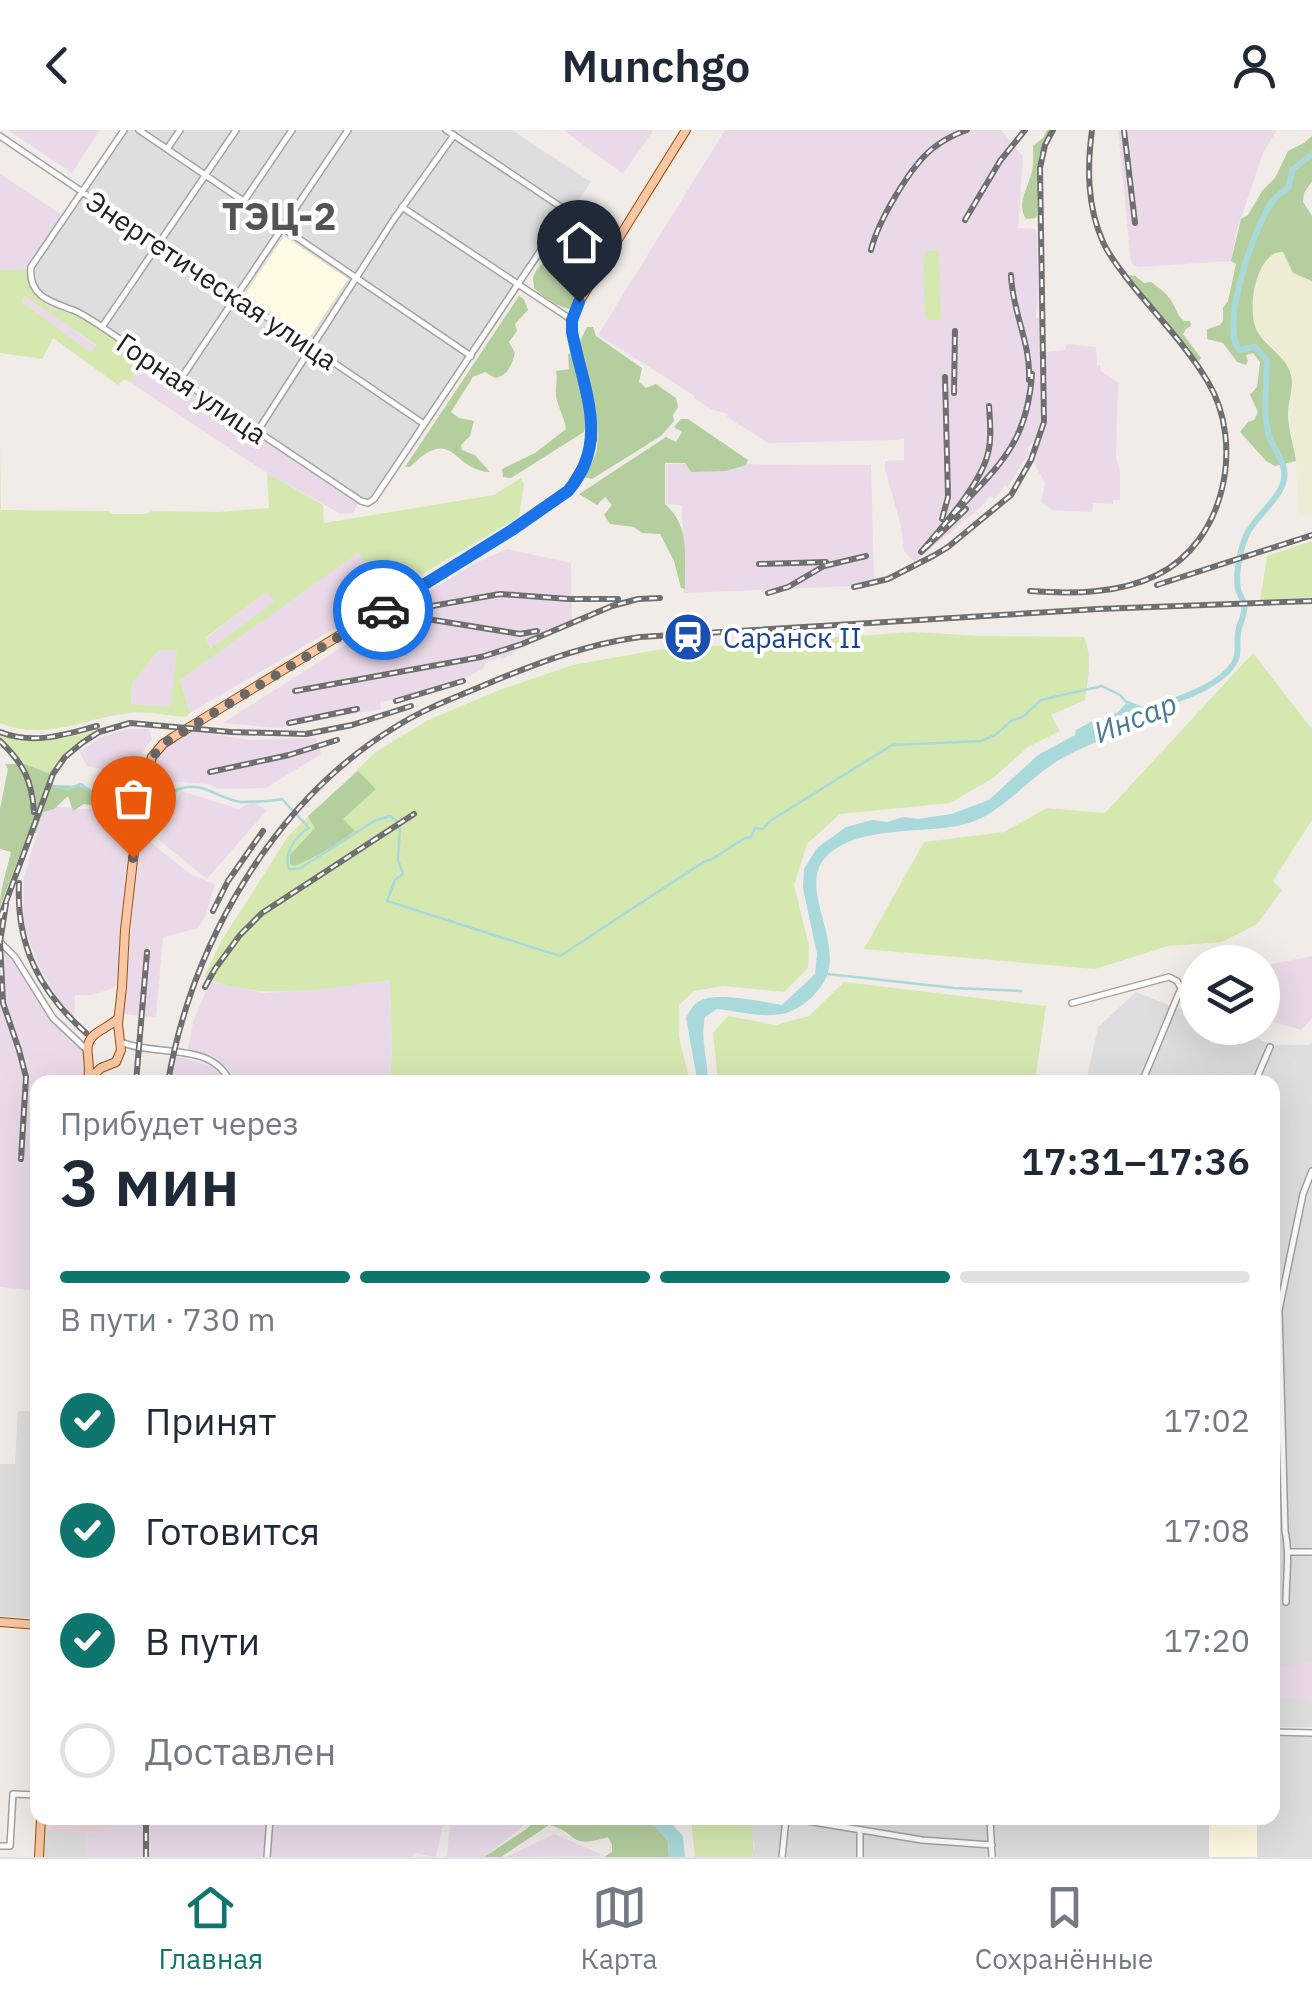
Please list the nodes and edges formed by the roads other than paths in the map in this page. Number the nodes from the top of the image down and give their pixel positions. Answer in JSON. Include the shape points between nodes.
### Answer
{"nodes":[{"id":1,"x":124,"y":130,"type":"edge"},
{"id":2,"x":139,"y":130,"type":"edge"},
{"id":3,"x":180,"y":130,"type":"edge"},
{"id":4,"x":236,"y":130,"type":"edge"},
{"id":5,"x":292,"y":130,"type":"edge"},
{"id":6,"x":348,"y":130,"type":"edge"},
{"id":7,"x":446,"y":130,"type":"edge"},
{"id":8,"x":686,"y":130,"type":"edge"},
{"id":9,"x":454,"y":135,"type":"junction"},
{"id":10,"x":0,"y":136,"type":"edge"},
{"id":11,"x":167,"y":149,"type":"junction"},
{"id":12,"x":205,"y":174,"type":"junction"},
{"id":13,"x":82,"y":191,"type":"junction"},
{"id":14,"x":244,"y":200,"type":"junction"},
{"id":15,"x":402,"y":207,"type":"junction"},
{"id":16,"x":282,"y":228,"type":"junction"},
{"id":17,"x":158,"y":242,"type":"junction"},
{"id":18,"x":355,"y":278,"type":"junction"},
{"id":19,"x":518,"y":285,"type":"junction"},
{"id":20,"x":236,"y":295,"type":"junction"},
{"id":21,"x":572,"y":320,"type":"junction"},
{"id":22,"x":102,"y":327,"type":"junction"},
{"id":23,"x":310,"y":346,"type":"junction"},
{"id":24,"x":471,"y":356,"type":"junction"},
{"id":25,"x":180,"y":380,"type":"junction"},
{"id":26,"x":424,"y":424,"type":"junction"},
{"id":27,"x":257,"y":432,"type":"junction"},
{"id":28,"x":0,"y":942,"type":"edge"},
{"id":29,"x":1072,"y":1003,"type":"dead end"},
{"id":30,"x":118,"y":1018,"type":"junction"},
{"id":31,"x":103,"y":1030,"type":"junction"},
{"id":32,"x":94,"y":1035,"type":"junction"},
{"id":33,"x":74,"y":1037,"type":"junction"},
{"id":34,"x":118,"y":1040,"type":"junction"},
{"id":35,"x":130,"y":1046,"type":"junction"},
{"id":36,"x":1270,"y":1047,"type":"dead end"},
{"id":37,"x":89,"y":1054,"type":"junction"},
{"id":38,"x":120,"y":1055,"type":"junction"},
{"id":39,"x":104,"y":1067,"type":"junction"},
{"id":40,"x":88,"y":1075,"type":"edge"},
{"id":41,"x":94,"y":1075,"type":"edge"},
{"id":42,"x":226,"y":1075,"type":"edge"},
{"id":43,"x":1145,"y":1075,"type":"edge"},
{"id":44,"x":1259,"y":1075,"type":"edge"},
{"id":45,"x":1312,"y":1170,"type":"edge"},
{"id":46,"x":1280,"y":1305,"type":"edge"},
{"id":47,"x":1280,"y":1347,"type":"edge"},
{"id":48,"x":1289,"y":1552,"type":"junction"},
{"id":49,"x":1312,"y":1552,"type":"edge"},
{"id":50,"x":1286,"y":1602,"type":"dead end"},
{"id":51,"x":0,"y":1622,"type":"edge"},
{"id":52,"x":30,"y":1624,"type":"edge"},
{"id":53,"x":1280,"y":1732,"type":"edge"},
{"id":54,"x":1312,"y":1733,"type":"edge"},
{"id":55,"x":30,"y":1795,"type":"edge"},
{"id":56,"x":40,"y":1825,"type":"edge"},
{"id":57,"x":269,"y":1825,"type":"edge"},
{"id":58,"x":787,"y":1825,"type":"edge"},
{"id":59,"x":844,"y":1825,"type":"edge"},
{"id":60,"x":991,"y":1825,"type":"edge"},
{"id":61,"x":860,"y":1830,"type":"junction"},
{"id":62,"x":992,"y":1845,"type":"junction"},
{"id":63,"x":0,"y":1846,"type":"edge"},
{"id":64,"x":38,"y":1857,"type":"edge"},
{"id":65,"x":267,"y":1857,"type":"edge"},
{"id":66,"x":782,"y":1857,"type":"edge"},
{"id":67,"x":860,"y":1857,"type":"edge"},
{"id":68,"x":992,"y":1857,"type":"edge"}],
"edges":[{"from":1,"to":13,"type":"street"},
{"from":2,"to":11,"type":"street"},
{"from":3,"to":11,"type":"street"},
{"from":4,"to":12,"type":"street"},
{"from":5,"to":14,"type":"street"},
{"from":6,"to":16,"type":"street"},
{"from":7,"to":9,"type":"street"},
{"from":8,"to":21,"type":"main road"},
{"from":9,"to":15,"type":"street"},
{"from":9,"to":19,"type":"street","via":[[566,211]]},
{"from":10,"to":13,"type":"street","name":"Энергетическая улица"},
{"from":11,"to":12,"type":"street"},
{"from":12,"to":14,"type":"street"},
{"from":12,"to":17,"type":"street"},
{"from":13,"to":17,"type":"street","name":"Энергетическая улица"},
{"from":13,"to":22,"type":"street","name":"Горная улица","via":[[30,267],[32,284],[46,300]]},
{"from":14,"to":16,"type":"street"},
{"from":15,"to":18,"type":"street"},
{"from":15,"to":19,"type":"street"},
{"from":16,"to":18,"type":"street"},
{"from":16,"to":20,"type":"street"},
{"from":17,"to":20,"type":"street","name":"Энергетическая улица"},
{"from":17,"to":22,"type":"street"},
{"from":18,"to":23,"type":"street"},
{"from":18,"to":24,"type":"street"},
{"from":19,"to":21,"type":"street"},
{"from":19,"to":24,"type":"street"},
{"from":20,"to":23,"type":"street","name":"Энергетическая улица"},
{"from":20,"to":25,"type":"street"},
{"from":21,"to":30,"type":"main road","via":[[592,429],[589,455],[568,491],[156,751],[143,783]]},
{"from":22,"to":25,"type":"street","name":"Горная улица"},
{"from":23,"to":26,"type":"street","name":"Энергетическая улица"},
{"from":23,"to":27,"type":"street"},
{"from":24,"to":26,"type":"street"},
{"from":25,"to":27,"type":"street","name":"Горная улица"},
{"from":26,"to":27,"type":"street","name":"Горная улица","via":[[368,503]]},
{"from":28,"to":33,"type":"street"},
{"from":29,"to":43,"type":"street","via":[[1176,980],[1181,988]]},
{"from":30,"to":31,"type":"main road"},
{"from":30,"to":34,"type":"main road"},
{"from":31,"to":32,"type":"main road"},
{"from":31,"to":34,"type":"main road"},
{"from":32,"to":33,"type":"street"},
{"from":32,"to":37,"type":"main road"},
{"from":33,"to":37,"type":"street"},
{"from":34,"to":35,"type":"street"},
{"from":34,"to":38,"type":"main road"},
{"from":35,"to":38,"type":"street"},
{"from":35,"to":42,"type":"street","via":[[211,1062]]},
{"from":36,"to":44,"type":"street"},
{"from":37,"to":39,"type":"main road"},
{"from":37,"to":40,"type":"main road"},
{"from":38,"to":39,"type":"main road"},
{"from":39,"to":41,"type":"main road"},
{"from":45,"to":46,"type":"street"},
{"from":47,"to":48,"type":"street"},
{"from":48,"to":49,"type":"street"},
{"from":48,"to":50,"type":"street"},
{"from":51,"to":52,"type":"main road"},
{"from":53,"to":54,"type":"street"},
{"from":55,"to":63,"type":"street","via":[[13,1794],[10,1846]]},
{"from":56,"to":64,"type":"main road"},
{"from":57,"to":65,"type":"street"},
{"from":58,"to":66,"type":"street"},
{"from":59,"to":61,"type":"street"},
{"from":60,"to":62,"type":"street"},
{"from":61,"to":62,"type":"street"},
{"from":61,"to":67,"type":"street"},
{"from":62,"to":68,"type":"street"}]}
